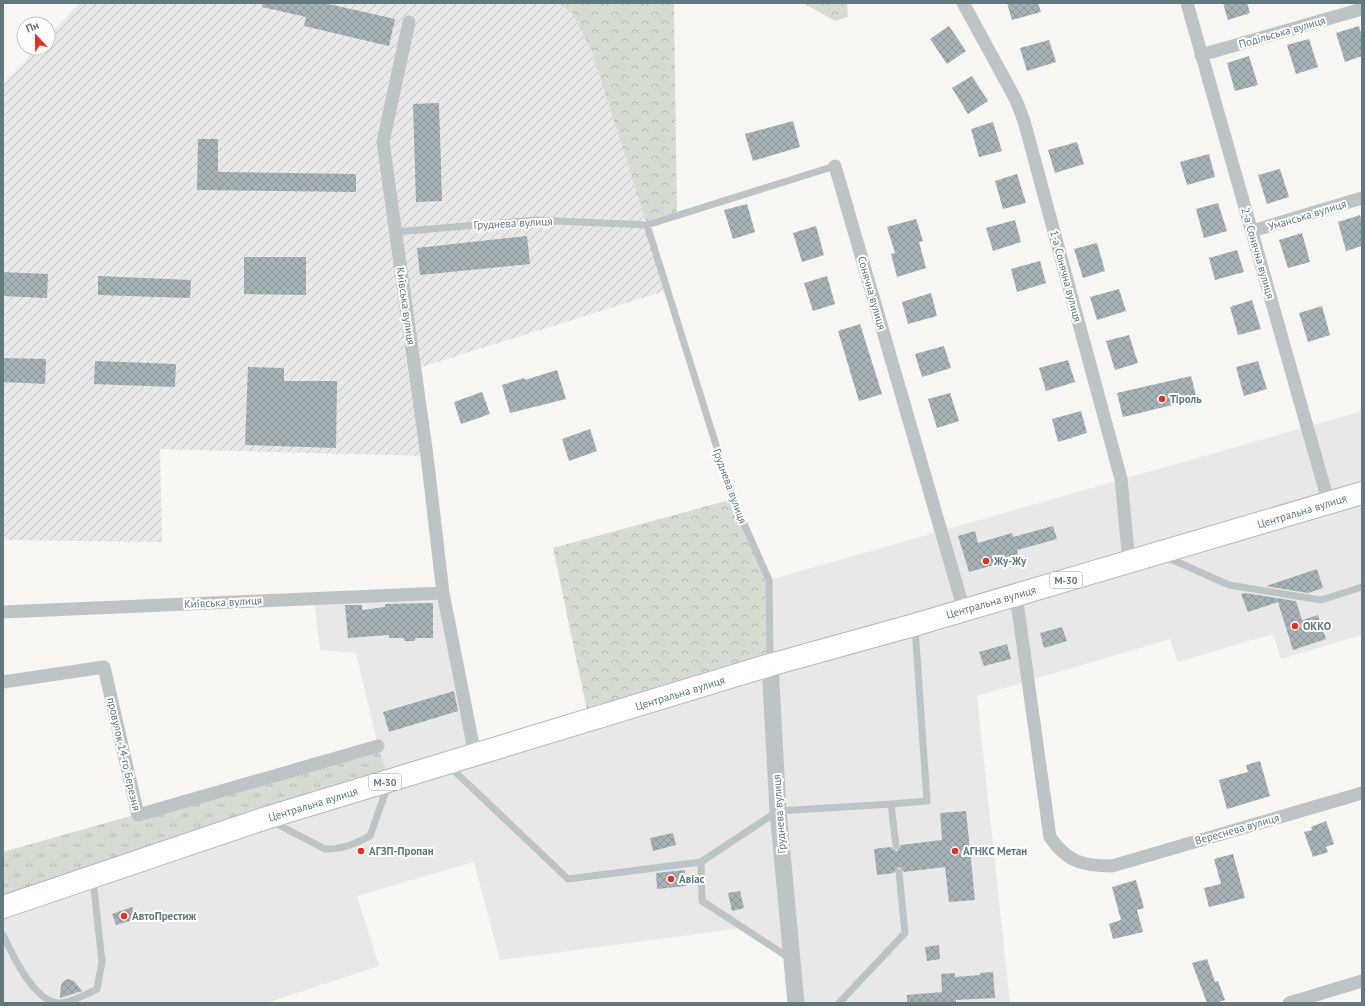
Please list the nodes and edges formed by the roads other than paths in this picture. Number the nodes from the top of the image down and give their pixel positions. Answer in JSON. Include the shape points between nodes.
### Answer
{"nodes":[{"id":1,"x":963,"y":3,"type":"edge"},
{"id":2,"x":1187,"y":3,"type":"edge"},
{"id":3,"x":1362,"y":9,"type":"edge"},
{"id":4,"x":409,"y":22,"type":"dead end"},
{"id":5,"x":1201,"y":55,"type":"junction"},
{"id":6,"x":835,"y":166,"type":"joint"},
{"id":7,"x":1362,"y":198,"type":"edge"},
{"id":8,"x":647,"y":225,"type":"junction"},
{"id":9,"x":1252,"y":231,"type":"junction"},
{"id":10,"x":395,"y":232,"type":"junction"},
{"id":11,"x":1362,"y":493,"type":"edge"},
{"id":12,"x":1329,"y":504,"type":"junction"},
{"id":13,"x":1159,"y":553,"type":"junction"},
{"id":14,"x":1129,"y":562,"type":"junction"},
{"id":15,"x":1362,"y":587,"type":"edge"},
{"id":16,"x":444,"y":593,"type":"junction"},
{"id":17,"x":1016,"y":595,"type":"junction"},
{"id":18,"x":964,"y":610,"type":"junction"},
{"id":19,"x":3,"y":612,"type":"edge"},
{"id":20,"x":914,"y":625,"type":"junction"},
{"id":21,"x":770,"y":665,"type":"junction"},
{"id":22,"x":3,"y":682,"type":"edge"},
{"id":23,"x":378,"y":746,"type":"dead end"},
{"id":24,"x":476,"y":755,"type":"junction"},
{"id":25,"x":446,"y":764,"type":"junction"},
{"id":26,"x":389,"y":781,"type":"junction"},
{"id":27,"x":1362,"y":793,"type":"edge"},
{"id":28,"x":891,"y":804,"type":"junction"},
{"id":29,"x":778,"y":811,"type":"junction"},
{"id":30,"x":266,"y":818,"type":"junction"},
{"id":31,"x":896,"y":846,"type":"dead end"},
{"id":32,"x":701,"y":862,"type":"junction"},
{"id":33,"x":899,"y":872,"type":"dead end"},
{"id":34,"x":93,"y":878,"type":"junction"},
{"id":35,"x":3,"y":907,"type":"edge"},
{"id":36,"x":3,"y":935,"type":"edge"},
{"id":37,"x":791,"y":960,"type":"junction"},
{"id":38,"x":1362,"y":981,"type":"edge"},
{"id":39,"x":796,"y":1003,"type":"edge"},
{"id":40,"x":839,"y":1003,"type":"edge"},
{"id":41,"x":1289,"y":1003,"type":"edge"}],
"edges":[{"from":1,"to":14,"type":"street","name":"1-а Сонячна вулиця","via":[[1016,100],[1024,121],[1122,479]]},
{"from":2,"to":5,"type":"street","name":"2-а Сонячна вулиця"},
{"from":3,"to":5,"type":"street","name":"Подільська вулиця"},
{"from":4,"to":10,"type":"street","name":"Київська вулиця","via":[[383,142]]},
{"from":5,"to":9,"type":"street","name":"2-а Сонячна вулиця"},
{"from":6,"to":8,"type":"lane","name":"Сонячна вулиця"},
{"from":6,"to":18,"type":"street","name":"Сонячна вулиця"},
{"from":7,"to":9,"type":"street","name":"Уманська вулиця"},
{"from":8,"to":10,"type":"lane","name":"Груднева вулиця","via":[[536,220]]},
{"from":8,"to":21,"type":"lane","name":"Груднева вулиця","via":[[733,499],[769,580]]},
{"from":9,"to":12,"type":"street","name":"2-а Сонячна вулиця"},
{"from":10,"to":16,"type":"street","name":"Київська вулиця"},
{"from":11,"to":12,"type":"highway","name":"Центральна вулиця","number":"М-30"},
{"from":12,"to":13,"type":"highway","name":"Центральна вулиця","number":"М-30"},
{"from":13,"to":14,"type":"highway","name":"Центральна вулиця","number":"М-30"},
{"from":13,"to":15,"type":"lane","via":[[1229,585],[1321,600]]},
{"from":14,"to":17,"type":"highway","name":"Центральна вулиця","number":"М-30"},
{"from":16,"to":19,"type":"street","name":"Київська вулиця"},
{"from":16,"to":24,"type":"street","name":"Київська вулиця"},
{"from":17,"to":18,"type":"highway","name":"Центральна вулиця","number":"М-30"},
{"from":17,"to":27,"type":"street","name":"Вереснева вулиця","via":[[1050,837],[1060,851],[1074,860],[1092,866],[1112,866]]},
{"from":18,"to":20,"type":"highway","name":"Центральна вулиця","number":"М-30"},
{"from":20,"to":21,"type":"highway","name":"Центральна вулиця","number":"М-30"},
{"from":20,"to":28,"type":"lane","via":[[927,801]]},
{"from":21,"to":24,"type":"highway","name":"Центральна вулиця","number":"М-30"},
{"from":21,"to":29,"type":"street","name":"Груднева вулиця"},
{"from":22,"to":23,"type":"street","name":"провулок 14-го Березня","via":[[104,667],[138,815]]},
{"from":24,"to":25,"type":"highway","name":"Центральна вулиця","number":"М-30"},
{"from":25,"to":26,"type":"highway","name":"Центральна вулиця","number":"М-30"},
{"from":25,"to":32,"type":"lane","via":[[568,879]]},
{"from":26,"to":30,"type":"highway","name":"Центральна вулиця","number":"М-30"},
{"from":26,"to":30,"type":"lane","via":[[370,836],[364,840],[334,849],[325,849]]},
{"from":28,"to":29,"type":"lane"},
{"from":28,"to":31,"type":"lane"},
{"from":29,"to":32,"type":"lane"},
{"from":29,"to":37,"type":"street","name":"Груднева вулиця"},
{"from":30,"to":34,"type":"highway","name":"Центральна вулиця","number":"М-30"},
{"from":32,"to":37,"type":"lane","via":[[702,902]]},
{"from":33,"to":40,"type":"lane","via":[[905,933]]},
{"from":34,"to":35,"type":"highway","name":"Центральна вулиця","number":"М-30"},
{"from":34,"to":36,"type":"lane","via":[[102,962],[97,989],[60,1003],[49,1001],[34,989],[12,955]]},
{"from":37,"to":39,"type":"street","name":"Груднева вулиця"},
{"from":38,"to":41,"type":"street"}]}
